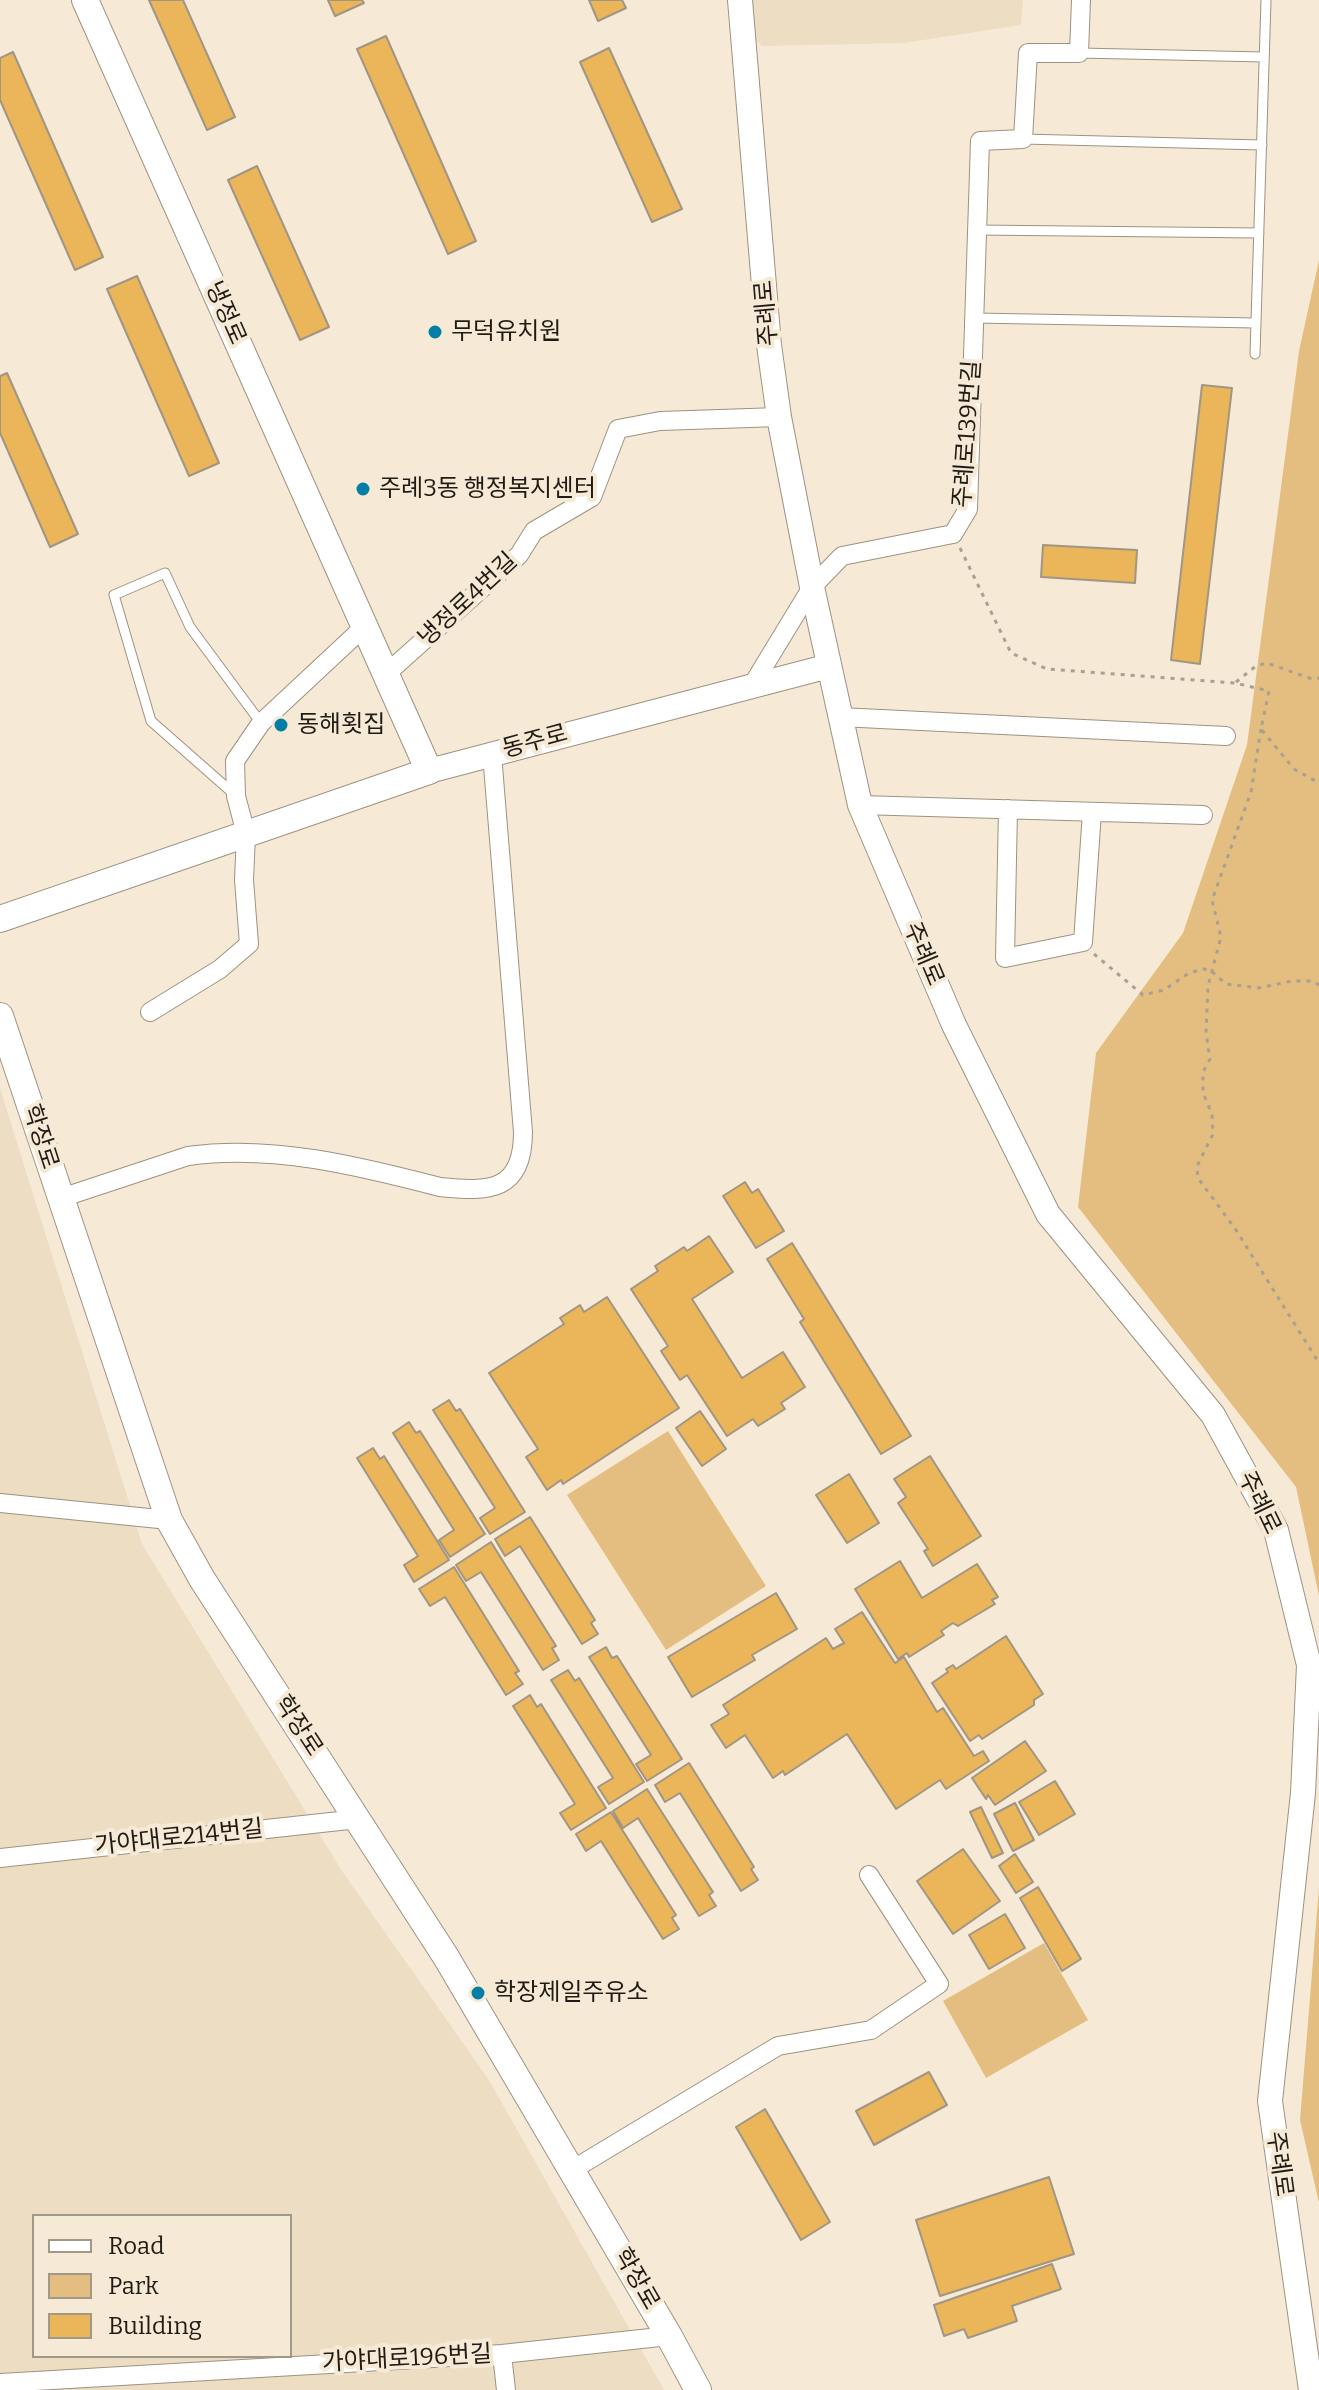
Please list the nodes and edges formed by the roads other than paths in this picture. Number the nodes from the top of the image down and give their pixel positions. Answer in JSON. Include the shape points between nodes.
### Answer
{"nodes":[{"id":1,"x":85,"y":0,"type":"edge"},
{"id":2,"x":740,"y":0,"type":"edge"},
{"id":3,"x":1081,"y":0,"type":"edge"},
{"id":4,"x":1266,"y":0,"type":"edge"},
{"id":5,"x":1079,"y":53,"type":"junction"},
{"id":6,"x":1264,"y":57,"type":"junction"},
{"id":7,"x":1023,"y":139,"type":"junction"},
{"id":8,"x":1262,"y":145,"type":"junction"},
{"id":9,"x":977,"y":230,"type":"junction"},
{"id":10,"x":1259,"y":233,"type":"junction"},
{"id":11,"x":974,"y":318,"type":"junction"},
{"id":12,"x":1256,"y":323,"type":"junction"},
{"id":13,"x":1255,"y":354,"type":"dead end"},
{"id":14,"x":779,"y":417,"type":"junction"},
{"id":15,"x":812,"y":587,"type":"junction"},
{"id":16,"x":365,"y":626,"type":"junction"},
{"id":17,"x":829,"y":666,"type":"junction"},
{"id":18,"x":386,"y":674,"type":"junction"},
{"id":19,"x":753,"y":684,"type":"junction"},
{"id":20,"x":840,"y":717,"type":"junction"},
{"id":21,"x":261,"y":723,"type":"junction"},
{"id":22,"x":1226,"y":736,"type":"dead end"},
{"id":23,"x":492,"y":754,"type":"junction"},
{"id":24,"x":429,"y":771,"type":"junction"},
{"id":25,"x":236,"y":796,"type":"junction"},
{"id":26,"x":860,"y":805,"type":"junction"},
{"id":27,"x":1008,"y":809,"type":"junction"},
{"id":28,"x":1092,"y":812,"type":"junction"},
{"id":29,"x":1203,"y":815,"type":"dead end"},
{"id":30,"x":246,"y":834,"type":"junction"},
{"id":31,"x":0,"y":919,"type":"edge"},
{"id":32,"x":150,"y":1012,"type":"dead end"},
{"id":33,"x":0,"y":1016,"type":"edge"},
{"id":34,"x":61,"y":1198,"type":"junction"},
{"id":35,"x":0,"y":1503,"type":"edge"},
{"id":36,"x":169,"y":1520,"type":"junction"},
{"id":37,"x":358,"y":1819,"type":"junction"},
{"id":38,"x":0,"y":1858,"type":"edge"},
{"id":39,"x":869,"y":1875,"type":"dead end"},
{"id":40,"x":572,"y":2170,"type":"junction"},
{"id":41,"x":669,"y":2336,"type":"junction"},
{"id":42,"x":502,"y":2354,"type":"junction"},
{"id":43,"x":0,"y":2383,"type":"edge"},
{"id":44,"x":506,"y":2390,"type":"edge"},
{"id":45,"x":698,"y":2390,"type":"edge"},
{"id":46,"x":1311,"y":2390,"type":"edge"}],
"edges":[{"from":1,"to":16,"type":"main road","name":"냉정로"},
{"from":2,"to":14,"type":"street","name":"주례로"},
{"from":3,"to":5,"type":"street"},
{"from":4,"to":6,"type":"lane"},
{"from":5,"to":6,"type":"lane"},
{"from":5,"to":7,"type":"street","via":[[1028,53]]},
{"from":6,"to":8,"type":"lane"},
{"from":7,"to":8,"type":"lane","name":"주례로139번길"},
{"from":7,"to":9,"type":"street","name":"주례로139번길","via":[[980,141]]},
{"from":8,"to":10,"type":"lane"},
{"from":9,"to":10,"type":"lane"},
{"from":9,"to":11,"type":"street","name":"주례로139번길"},
{"from":10,"to":12,"type":"lane"},
{"from":11,"to":12,"type":"lane"},
{"from":11,"to":15,"type":"street","name":"주례로139번길","via":[[968,509],[953,534],[842,556]]},
{"from":12,"to":13,"type":"lane"},
{"from":14,"to":15,"type":"street","name":"주례로"},
{"from":14,"to":18,"type":"street","name":"냉정로4번길","via":[[660,421],[618,429],[592,497],[534,531],[519,555]]},
{"from":15,"to":17,"type":"street","name":"주례로"},
{"from":15,"to":19,"type":"street","name":"주례로139번길"},
{"from":16,"to":18,"type":"main road","name":"냉정로"},
{"from":16,"to":21,"type":"street"},
{"from":17,"to":19,"type":"street","name":"동주로"},
{"from":17,"to":20,"type":"street","name":"주례로"},
{"from":18,"to":24,"type":"main road","name":"냉정로"},
{"from":19,"to":23,"type":"street","name":"동주로"},
{"from":20,"to":22,"type":"street"},
{"from":20,"to":26,"type":"street","name":"주례로"},
{"from":21,"to":25,"type":"street","via":[[235,761]]},
{"from":21,"to":25,"type":"lane","via":[[190,627],[165,573],[114,595],[151,721]]},
{"from":23,"to":24,"type":"street","name":"동주로"},
{"from":23,"to":34,"type":"street","via":[[523,1132],[519,1162],[511,1175],[485,1190],[464,1190],[292,1155],[203,1154]]},
{"from":24,"to":30,"type":"main road","name":"동주로"},
{"from":25,"to":30,"type":"street"},
{"from":26,"to":27,"type":"street"},
{"from":26,"to":46,"type":"street","name":"주례로","via":[[954,1025],[1048,1214],[1213,1415],[1276,1530],[1309,1665],[1303,1793],[1270,2101]]},
{"from":27,"to":28,"type":"street"},
{"from":27,"to":28,"type":"street","via":[[1005,958],[1083,942]]},
{"from":28,"to":29,"type":"street"},
{"from":30,"to":31,"type":"main road","name":"동주로"},
{"from":30,"to":32,"type":"street","via":[[249,944],[220,969]]},
{"from":33,"to":34,"type":"main road","name":"학장로"},
{"from":34,"to":36,"type":"main road","name":"학장로"},
{"from":35,"to":36,"type":"street"},
{"from":36,"to":37,"type":"main road","name":"학장로"},
{"from":37,"to":38,"type":"street","name":"가야대로214번길"},
{"from":37,"to":40,"type":"main road","name":"학장로"},
{"from":39,"to":40,"type":"street","via":[[939,1984],[871,2030],[778,2046]]},
{"from":40,"to":41,"type":"main road","name":"학장로"},
{"from":41,"to":42,"type":"street","name":"가야대로196번길"},
{"from":41,"to":45,"type":"main road","name":"학장로"},
{"from":42,"to":43,"type":"street","name":"가야대로196번길"},
{"from":42,"to":44,"type":"street"}]}
